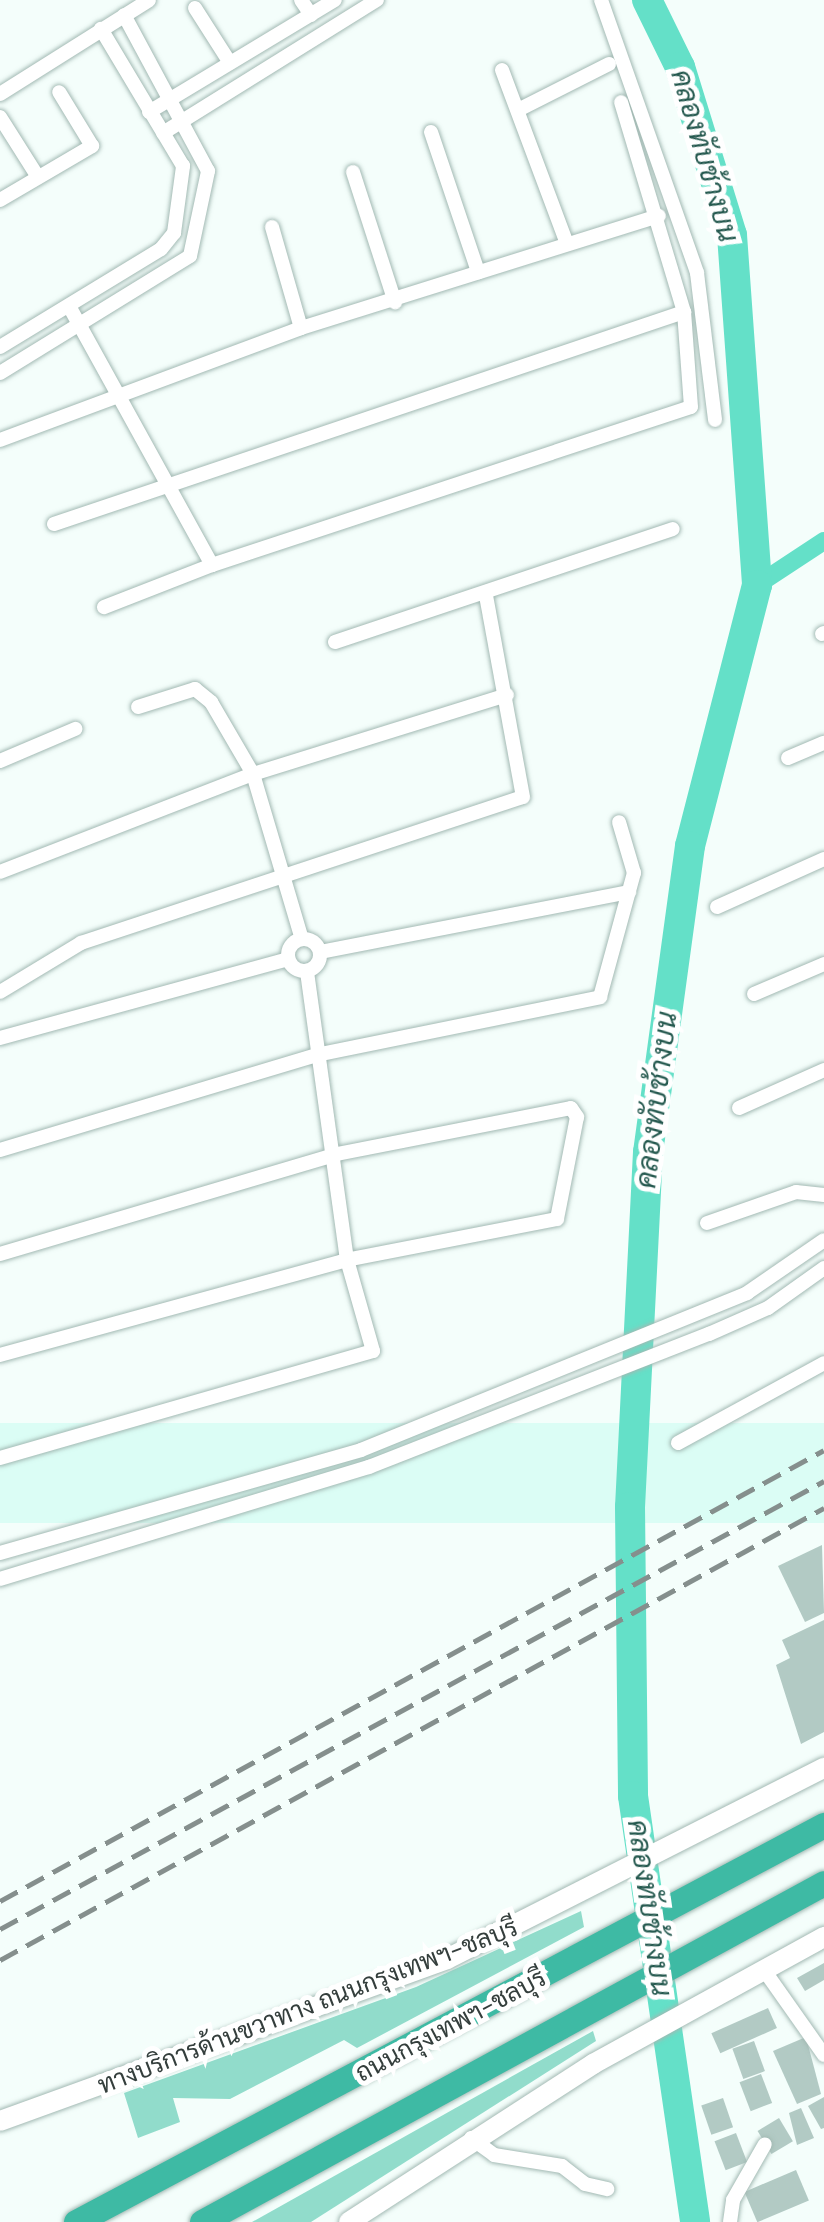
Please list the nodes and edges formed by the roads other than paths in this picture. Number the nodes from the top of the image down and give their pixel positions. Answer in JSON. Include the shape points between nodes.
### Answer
{"nodes":[{"id":1,"x":149,"y":0,"type":"edge"},
{"id":2,"x":300,"y":0,"type":"edge"},
{"id":3,"x":335,"y":0,"type":"edge"},
{"id":4,"x":377,"y":0,"type":"edge"},
{"id":5,"x":601,"y":0,"type":"edge"},
{"id":6,"x":195,"y":8,"type":"dead end"},
{"id":7,"x":124,"y":15,"type":"junction"},
{"id":8,"x":311,"y":15,"type":"junction"},
{"id":9,"x":100,"y":29,"type":"junction"},
{"id":10,"x":230,"y":63,"type":"junction"},
{"id":11,"x":609,"y":64,"type":"dead end"},
{"id":12,"x":502,"y":70,"type":"dead end"},
{"id":13,"x":60,"y":92,"type":"dead end"},
{"id":14,"x":0,"y":94,"type":"edge"},
{"id":15,"x":172,"y":98,"type":"junction"},
{"id":16,"x":621,"y":102,"type":"dead end"},
{"id":17,"x":518,"y":110,"type":"junction"},
{"id":18,"x":150,"y":112,"type":"junction"},
{"id":19,"x":0,"y":117,"type":"edge"},
{"id":20,"x":184,"y":120,"type":"junction"},
{"id":21,"x":431,"y":132,"type":"dead end"},
{"id":22,"x":162,"y":133,"type":"junction"},
{"id":23,"x":354,"y":172,"type":"dead end"},
{"id":24,"x":38,"y":178,"type":"junction"},
{"id":25,"x":0,"y":200,"type":"edge"},
{"id":26,"x":659,"y":216,"type":"junction"},
{"id":27,"x":272,"y":227,"type":"dead end"},
{"id":28,"x":566,"y":242,"type":"junction"},
{"id":29,"x":478,"y":272,"type":"junction"},
{"id":30,"x":395,"y":302,"type":"junction"},
{"id":31,"x":68,"y":306,"type":"junction"},
{"id":32,"x":684,"y":312,"type":"junction"},
{"id":33,"x":81,"y":324,"type":"junction"},
{"id":34,"x":301,"y":328,"type":"junction"},
{"id":35,"x":0,"y":347,"type":"edge"},
{"id":36,"x":0,"y":372,"type":"edge"},
{"id":37,"x":117,"y":391,"type":"junction"},
{"id":38,"x":716,"y":420,"type":"dead end"},
{"id":39,"x":0,"y":440,"type":"edge"},
{"id":40,"x":169,"y":480,"type":"junction"},
{"id":41,"x":54,"y":524,"type":"dead end"},
{"id":42,"x":673,"y":529,"type":"dead end"},
{"id":43,"x":212,"y":565,"type":"junction"},
{"id":44,"x":486,"y":596,"type":"junction"},
{"id":45,"x":104,"y":608,"type":"dead end"},
{"id":46,"x":335,"y":642,"type":"dead end"},
{"id":47,"x":507,"y":696,"type":"junction"},
{"id":48,"x":138,"y":708,"type":"dead end"},
{"id":49,"x":75,"y":729,"type":"dead end"},
{"id":50,"x":824,"y":743,"type":"edge"},
{"id":51,"x":788,"y":758,"type":"dead end"},
{"id":52,"x":0,"y":760,"type":"edge"},
{"id":53,"x":254,"y":774,"type":"junction"},
{"id":54,"x":619,"y":822,"type":"dead end"},
{"id":55,"x":824,"y":858,"type":"edge"},
{"id":56,"x":284,"y":870,"type":"junction"},
{"id":57,"x":0,"y":872,"type":"edge"},
{"id":58,"x":630,"y":892,"type":"junction"},
{"id":59,"x":717,"y":907,"type":"dead end"},
{"id":60,"x":302,"y":939,"type":"junction"},
{"id":61,"x":320,"y":952,"type":"junction"},
{"id":62,"x":288,"y":959,"type":"junction"},
{"id":63,"x":824,"y":964,"type":"edge"},
{"id":64,"x":307,"y":970,"type":"junction"},
{"id":65,"x":0,"y":992,"type":"edge"},
{"id":66,"x":754,"y":994,"type":"dead end"},
{"id":67,"x":0,"y":1038,"type":"edge"},
{"id":68,"x":322,"y":1054,"type":"junction"},
{"id":69,"x":824,"y":1070,"type":"edge"},
{"id":70,"x":739,"y":1108,"type":"dead end"},
{"id":71,"x":0,"y":1150,"type":"edge"},
{"id":72,"x":337,"y":1154,"type":"junction"},
{"id":73,"x":824,"y":1195,"type":"edge"},
{"id":74,"x":707,"y":1224,"type":"dead end"},
{"id":75,"x":824,"y":1240,"type":"edge"},
{"id":76,"x":0,"y":1254,"type":"edge"},
{"id":77,"x":347,"y":1260,"type":"junction"},
{"id":78,"x":824,"y":1268,"type":"edge"},
{"id":79,"x":700,"y":1314,"type":"junction"},
{"id":80,"x":708,"y":1334,"type":"junction"},
{"id":81,"x":0,"y":1354,"type":"edge"},
{"id":82,"x":824,"y":1364,"type":"edge"},
{"id":83,"x":405,"y":1433,"type":"junction"},
{"id":84,"x":678,"y":1443,"type":"dead end"},
{"id":85,"x":408,"y":1452,"type":"junction"},
{"id":86,"x":0,"y":1458,"type":"edge"},
{"id":87,"x":95,"y":1520,"type":"junction"},
{"id":88,"x":103,"y":1545,"type":"junction"},
{"id":89,"x":0,"y":1552,"type":"edge"},
{"id":90,"x":0,"y":1579,"type":"edge"},
{"id":91,"x":824,"y":1768,"type":"edge"},
{"id":92,"x":824,"y":1825,"type":"edge"},
{"id":93,"x":824,"y":1883,"type":"edge"},
{"id":94,"x":824,"y":1937,"type":"edge"},
{"id":95,"x":764,"y":1970,"type":"junction"},
{"id":96,"x":824,"y":2054,"type":"edge"},
{"id":97,"x":0,"y":2121,"type":"edge"},
{"id":98,"x":470,"y":2138,"type":"junction"},
{"id":99,"x":765,"y":2144,"type":"dead end"},
{"id":100,"x":608,"y":2189,"type":"dead end"},
{"id":101,"x":76,"y":2222,"type":"edge"},
{"id":102,"x":202,"y":2222,"type":"edge"},
{"id":103,"x":348,"y":2222,"type":"edge"},
{"id":104,"x":730,"y":2222,"type":"edge"}],
"edges":[{"from":1,"to":7,"type":"street"},
{"from":2,"to":8,"type":"street"},
{"from":3,"to":8,"type":"street"},
{"from":4,"to":20,"type":"street"},
{"from":5,"to":38,"type":"street","via":[[697,273]]},
{"from":6,"to":10,"type":"street"},
{"from":7,"to":9,"type":"street"},
{"from":7,"to":15,"type":"street"},
{"from":8,"to":10,"type":"street"},
{"from":9,"to":14,"type":"street"},
{"from":9,"to":18,"type":"street"},
{"from":10,"to":15,"type":"street"},
{"from":11,"to":17,"type":"street"},
{"from":12,"to":17,"type":"street"},
{"from":13,"to":24,"type":"street","via":[[92,146]]},
{"from":15,"to":18,"type":"street"},
{"from":15,"to":20,"type":"street"},
{"from":16,"to":26,"type":"street"},
{"from":17,"to":28,"type":"street"},
{"from":18,"to":22,"type":"street"},
{"from":19,"to":24,"type":"street"},
{"from":20,"to":22,"type":"street"},
{"from":20,"to":33,"type":"street","via":[[209,179],[190,256]]},
{"from":21,"to":29,"type":"street"},
{"from":22,"to":31,"type":"street","via":[[186,176],[174,233]]},
{"from":23,"to":30,"type":"street"},
{"from":24,"to":25,"type":"street"},
{"from":26,"to":28,"type":"street"},
{"from":26,"to":32,"type":"street"},
{"from":27,"to":34,"type":"street"},
{"from":28,"to":29,"type":"street"},
{"from":29,"to":30,"type":"street"},
{"from":30,"to":34,"type":"street"},
{"from":31,"to":33,"type":"street"},
{"from":31,"to":35,"type":"street"},
{"from":32,"to":40,"type":"street"},
{"from":32,"to":43,"type":"street","via":[[692,398],[686,410]]},
{"from":33,"to":36,"type":"street"},
{"from":33,"to":37,"type":"street"},
{"from":34,"to":37,"type":"street"},
{"from":37,"to":39,"type":"street"},
{"from":37,"to":40,"type":"street"},
{"from":40,"to":41,"type":"street"},
{"from":40,"to":43,"type":"street"},
{"from":42,"to":44,"type":"street"},
{"from":43,"to":45,"type":"street"},
{"from":44,"to":46,"type":"street"},
{"from":44,"to":47,"type":"street"},
{"from":47,"to":53,"type":"street"},
{"from":47,"to":56,"type":"street","via":[[523,798]]},
{"from":48,"to":53,"type":"street","via":[[201,690]]},
{"from":49,"to":52,"type":"street"},
{"from":50,"to":51,"type":"street"},
{"from":53,"to":56,"type":"street"},
{"from":53,"to":57,"type":"street"},
{"from":54,"to":58,"type":"street","via":[[634,872]]},
{"from":55,"to":59,"type":"street"},
{"from":56,"to":60,"type":"street"},
{"from":56,"to":65,"type":"street","via":[[81,942]]},
{"from":58,"to":61,"type":"street"},
{"from":58,"to":68,"type":"street","via":[[600,998]]},
{"from":60,"to":61,"type":"street"},
{"from":60,"to":62,"type":"street"},
{"from":61,"to":64,"type":"street"},
{"from":62,"to":64,"type":"street"},
{"from":62,"to":67,"type":"street"},
{"from":63,"to":66,"type":"street"},
{"from":64,"to":68,"type":"street"},
{"from":68,"to":71,"type":"street"},
{"from":68,"to":72,"type":"street"},
{"from":69,"to":70,"type":"street"},
{"from":72,"to":76,"type":"street"},
{"from":72,"to":77,"type":"street"},
{"from":72,"to":77,"type":"street","via":[[570,1108],[577,1117],[557,1219]]},
{"from":73,"to":74,"type":"street","via":[[796,1192]]},
{"from":75,"to":79,"type":"street","via":[[747,1293]]},
{"from":77,"to":81,"type":"street"},
{"from":77,"to":86,"type":"street","via":[[373,1351]]},
{"from":78,"to":80,"type":"street","via":[[768,1308]]},
{"from":79,"to":80,"type":"street"},
{"from":79,"to":83,"type":"street"},
{"from":80,"to":85,"type":"street"},
{"from":82,"to":84,"type":"street"},
{"from":83,"to":85,"type":"street"},
{"from":83,"to":87,"type":"street"},
{"from":85,"to":88,"type":"street"},
{"from":87,"to":88,"type":"street"},
{"from":87,"to":89,"type":"street"},
{"from":88,"to":90,"type":"street"},
{"from":91,"to":97,"type":"main road","name":"ทางบริการด้านขวาทาง ถนนกรุงเทพฯ-ชลบุรี","via":[[447,1959]]},
{"from":92,"to":101,"type":"highway","name":"ถนนกรุงเทพฯ-ชลบุรี"},
{"from":93,"to":102,"type":"highway","name":"ถนนกรุงเทพฯ-ชลบุรี"},
{"from":94,"to":95,"type":"main road"},
{"from":95,"to":96,"type":"street"},
{"from":95,"to":98,"type":"main road"},
{"from":98,"to":100,"type":"street","via":[[494,2155],[562,2166]]},
{"from":98,"to":103,"type":"main road"},
{"from":99,"to":104,"type":"street","via":[[732,2200]]}]}
